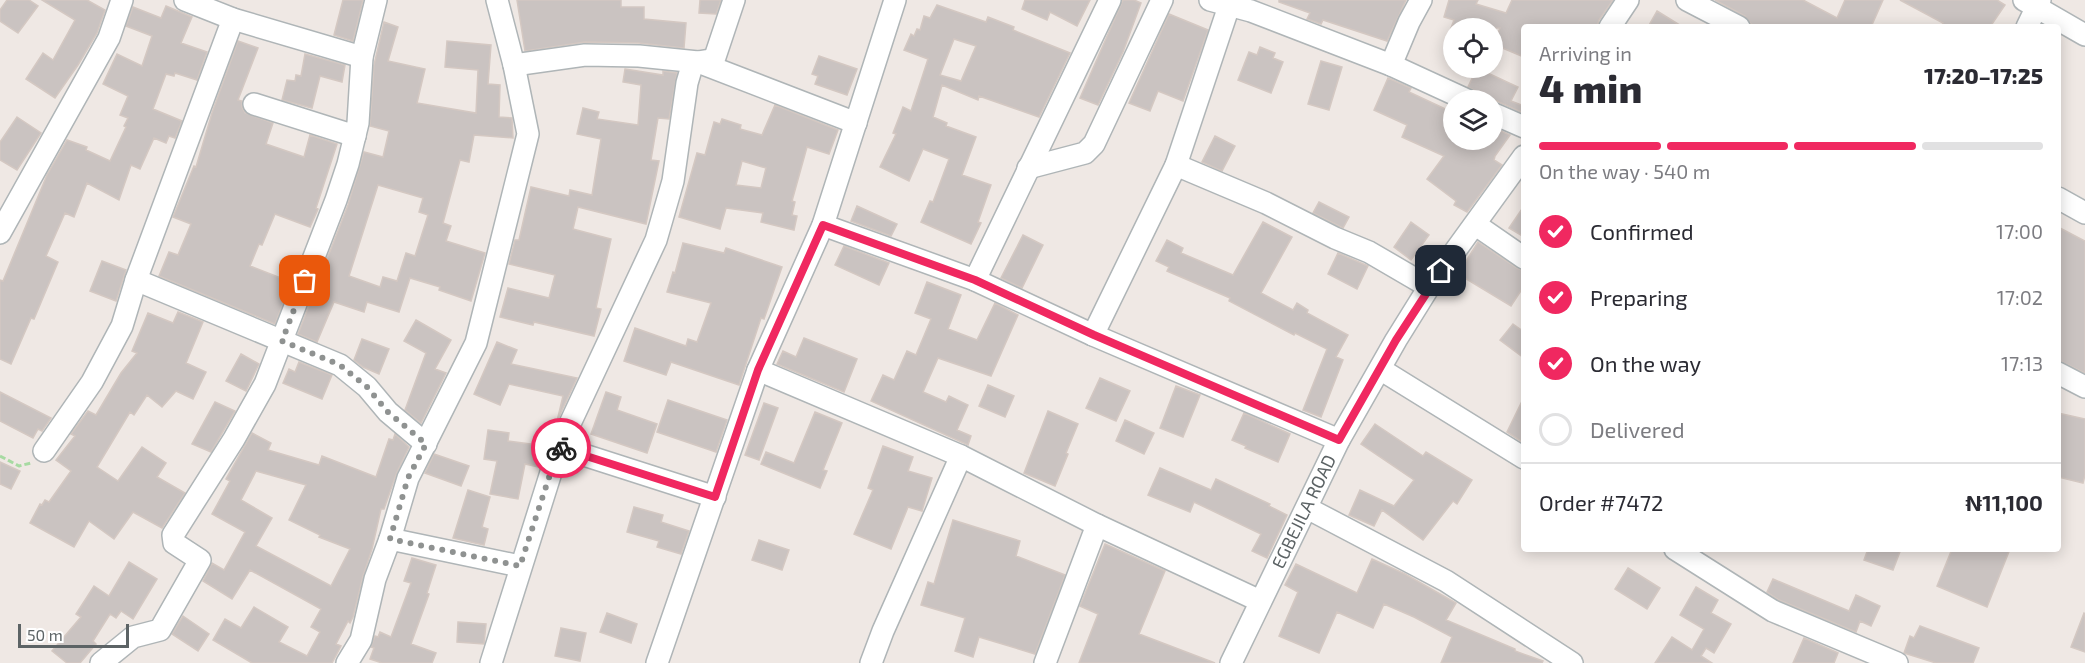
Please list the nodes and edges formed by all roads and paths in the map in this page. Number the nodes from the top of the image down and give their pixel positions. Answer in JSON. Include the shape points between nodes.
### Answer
{"nodes":[{"id":1,"x":122,"y":0,"type":"edge"},
{"id":2,"x":184,"y":0,"type":"edge"},
{"id":3,"x":376,"y":0,"type":"edge"},
{"id":4,"x":498,"y":0,"type":"edge"},
{"id":5,"x":734,"y":0,"type":"edge"},
{"id":6,"x":896,"y":0,"type":"edge"},
{"id":7,"x":1110,"y":0,"type":"edge"},
{"id":8,"x":1162,"y":0,"type":"edge"},
{"id":9,"x":1421,"y":0,"type":"edge"},
{"id":10,"x":1628,"y":0,"type":"edge"},
{"id":11,"x":1687,"y":0,"type":"edge"},
{"id":12,"x":2033,"y":2,"type":"edge"},
{"id":13,"x":1220,"y":3,"type":"edge"},
{"id":14,"x":1254,"y":6,"type":"edge"},
{"id":15,"x":233,"y":19,"type":"junction"},
{"id":16,"x":1612,"y":24,"type":"edge"},
{"id":17,"x":1733,"y":24,"type":"edge"},
{"id":18,"x":2028,"y":24,"type":"edge"},
{"id":19,"x":2085,"y":35,"type":"edge"},
{"id":20,"x":362,"y":57,"type":"junction"},
{"id":21,"x":698,"y":62,"type":"junction"},
{"id":22,"x":514,"y":65,"type":"junction"},
{"id":23,"x":1391,"y":65,"type":"junction"},
{"id":24,"x":1445,"y":90,"type":"edge"},
{"id":25,"x":254,"y":104,"type":"dead end"},
{"id":26,"x":1503,"y":118,"type":"edge"},
{"id":27,"x":856,"y":123,"type":"junction"},
{"id":28,"x":1521,"y":126,"type":"edge"},
{"id":29,"x":355,"y":136,"type":"junction"},
{"id":30,"x":1521,"y":160,"type":"edge"},
{"id":31,"x":1176,"y":165,"type":"junction"},
{"id":32,"x":1028,"y":168,"type":"junction"},
{"id":33,"x":2061,"y":200,"type":"edge"},
{"id":34,"x":2085,"y":213,"type":"edge"},
{"id":35,"x":823,"y":225,"type":"junction"},
{"id":36,"x":1476,"y":225,"type":"junction"},
{"id":37,"x":0,"y":233,"type":"edge"},
{"id":38,"x":1521,"y":256,"type":"edge"},
{"id":39,"x":136,"y":280,"type":"junction"},
{"id":40,"x":975,"y":280,"type":"junction"},
{"id":41,"x":1429,"y":287,"type":"junction"},
{"id":42,"x":1094,"y":335,"type":"junction"},
{"id":43,"x":282,"y":341,"type":"junction"},
{"id":44,"x":1380,"y":369,"type":"junction"},
{"id":45,"x":758,"y":370,"type":"junction"},
{"id":46,"x":2061,"y":375,"type":"edge"},
{"id":47,"x":2085,"y":387,"type":"edge"},
{"id":48,"x":1339,"y":440,"type":"junction"},
{"id":49,"x":426,"y":444,"type":"junction"},
{"id":50,"x":559,"y":447,"type":"junction"},
{"id":51,"x":44,"y":451,"type":"joint"},
{"id":52,"x":0,"y":456,"type":"edge"},
{"id":53,"x":961,"y":456,"type":"junction"},
{"id":54,"x":1521,"y":456,"type":"edge"},
{"id":55,"x":715,"y":497,"type":"junction"},
{"id":56,"x":1307,"y":508,"type":"junction"},
{"id":57,"x":1097,"y":525,"type":"junction"},
{"id":58,"x":390,"y":539,"type":"junction"},
{"id":59,"x":1680,"y":552,"type":"edge"},
{"id":60,"x":520,"y":566,"type":"junction"},
{"id":61,"x":1260,"y":601,"type":"junction"},
{"id":62,"x":1238,"y":660,"type":"edge"},
{"id":63,"x":101,"y":663,"type":"edge"},
{"id":64,"x":347,"y":663,"type":"edge"},
{"id":65,"x":491,"y":663,"type":"edge"},
{"id":66,"x":657,"y":663,"type":"edge"},
{"id":67,"x":871,"y":663,"type":"edge"},
{"id":68,"x":1045,"y":663,"type":"edge"},
{"id":69,"x":1572,"y":663,"type":"edge"},
{"id":70,"x":1898,"y":663,"type":"edge"}],
"edges":[{"from":1,"to":37,"type":"street","via":[[109,38]]},
{"from":2,"to":15,"type":"street"},
{"from":3,"to":20,"type":"street"},
{"from":4,"to":22,"type":"street"},
{"from":5,"to":21,"type":"street","via":[[715,57]]},
{"from":6,"to":27,"type":"street"},
{"from":7,"to":32,"type":"street"},
{"from":8,"to":32,"type":"street","via":[[1094,144],[1085,153]]},
{"from":9,"to":23,"type":"street"},
{"from":10,"to":16,"type":"street"},
{"from":11,"to":17,"type":"street"},
{"from":12,"to":18,"type":"street"},
{"from":12,"to":19,"type":"street"},
{"from":13,"to":14,"type":"street"},
{"from":13,"to":31,"type":"street"},
{"from":14,"to":23,"type":"street"},
{"from":15,"to":20,"type":"street"},
{"from":15,"to":39,"type":"street"},
{"from":20,"to":29,"type":"street"},
{"from":21,"to":22,"type":"street","via":[[585,55]]},
{"from":21,"to":27,"type":"street"},
{"from":21,"to":50,"type":"street","via":[[692,66],[687,83],[673,181],[656,240]]},
{"from":22,"to":49,"type":"street","via":[[528,134],[476,342]]},
{"from":23,"to":24,"type":"street"},
{"from":25,"to":29,"type":"street"},
{"from":26,"to":28,"type":"street"},
{"from":27,"to":35,"type":"street"},
{"from":29,"to":43,"type":"street","via":[[336,200]]},
{"from":30,"to":36,"type":"street","name":"EGBEJILA ROAD"},
{"from":31,"to":41,"type":"street","via":[[1369,252]]},
{"from":31,"to":42,"type":"street"},
{"from":32,"to":40,"type":"street"},
{"from":33,"to":34,"type":"street"},
{"from":35,"to":40,"type":"street"},
{"from":35,"to":45,"type":"street"},
{"from":36,"to":38,"type":"street"},
{"from":36,"to":41,"type":"street","name":"EGBEJILA ROAD"},
{"from":39,"to":43,"type":"street"},
{"from":39,"to":51,"type":"street","via":[[122,326],[92,382]]},
{"from":40,"to":42,"type":"street"},
{"from":41,"to":44,"type":"street","name":"EGBEJILA ROAD"},
{"from":42,"to":48,"type":"street"},
{"from":43,"to":49,"type":"street","via":[[340,365]]},
{"from":43,"to":63,"type":"street","via":[[266,384],[173,535],[174,543],[200,560],[160,630],[133,637]]},
{"from":44,"to":48,"type":"street","name":"EGBEJILA ROAD"},
{"from":44,"to":54,"type":"street"},
{"from":45,"to":53,"type":"street"},
{"from":45,"to":55,"type":"street"},
{"from":46,"to":47,"type":"street"},
{"from":48,"to":56,"type":"street","name":"EGBEJILA ROAD"},
{"from":49,"to":58,"type":"street","via":[[408,478]]},
{"from":50,"to":55,"type":"street"},
{"from":50,"to":60,"type":"street"},
{"from":51,"to":52,"type":"path","via":[[38,462],[19,466]]},
{"from":53,"to":57,"type":"street"},
{"from":53,"to":67,"type":"street"},
{"from":55,"to":66,"type":"street"},
{"from":56,"to":61,"type":"street","name":"EGBEJILA ROAD"},
{"from":56,"to":69,"type":"street","via":[[1446,581]]},
{"from":57,"to":61,"type":"street"},
{"from":57,"to":68,"type":"street"},
{"from":58,"to":60,"type":"street"},
{"from":58,"to":64,"type":"street","via":[[375,579],[361,640]]},
{"from":59,"to":70,"type":"street","via":[[1773,611]]},
{"from":60,"to":65,"type":"street"},
{"from":61,"to":62,"type":"street","name":"EGBEJILA ROAD"}]}
